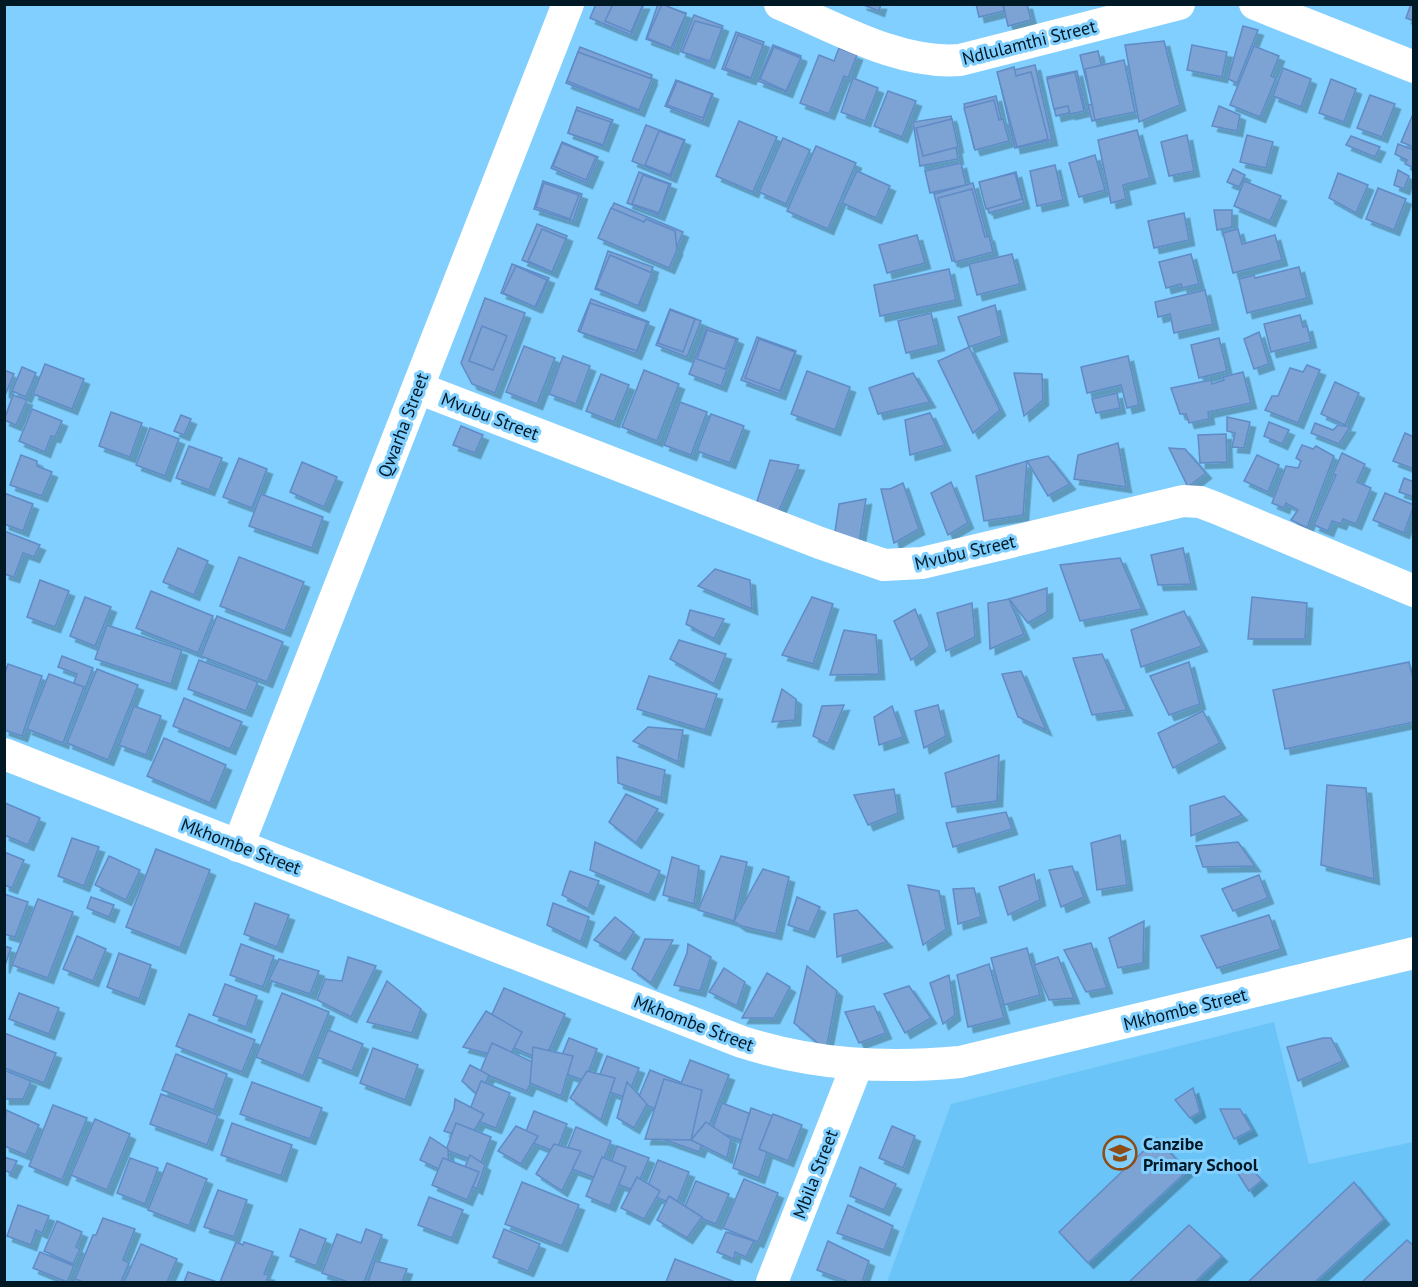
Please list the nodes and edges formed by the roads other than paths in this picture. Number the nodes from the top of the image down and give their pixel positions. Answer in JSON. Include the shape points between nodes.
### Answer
{"nodes":[{"id":1,"x":568,"y":4,"type":"edge"},
{"id":2,"x":780,"y":4,"type":"edge"},
{"id":3,"x":1179,"y":4,"type":"edge"},
{"id":4,"x":1255,"y":4,"type":"edge"},
{"id":5,"x":1413,"y":67,"type":"edge"},
{"id":6,"x":418,"y":388,"type":"junction"},
{"id":7,"x":1413,"y":591,"type":"edge"},
{"id":8,"x":4,"y":754,"type":"edge"},
{"id":9,"x":238,"y":846,"type":"junction"},
{"id":10,"x":1413,"y":953,"type":"edge"},
{"id":11,"x":857,"y":1065,"type":"junction"},
{"id":12,"x":772,"y":1282,"type":"edge"}],
"edges":[{"from":1,"to":6,"type":"street","name":"Qwarha Street"},
{"from":2,"to":3,"type":"street","name":"Ndlulamthi Street","via":[[905,56],[942,61],[960,60]]},
{"from":4,"to":5,"type":"street"},
{"from":6,"to":7,"type":"street","name":"Mvubu Street","via":[[884,565],[922,563],[1183,501],[1216,507]]},
{"from":6,"to":9,"type":"street","name":"Qwarha Street"},
{"from":8,"to":9,"type":"street","name":"Mkhombe Street"},
{"from":9,"to":11,"type":"street","name":"Mkhombe Street","via":[[742,1042],[782,1054]]},
{"from":10,"to":11,"type":"street","name":"Mkhombe Street","via":[[960,1062],[895,1067]]},
{"from":11,"to":12,"type":"street","name":"Mbila Street"}]}
